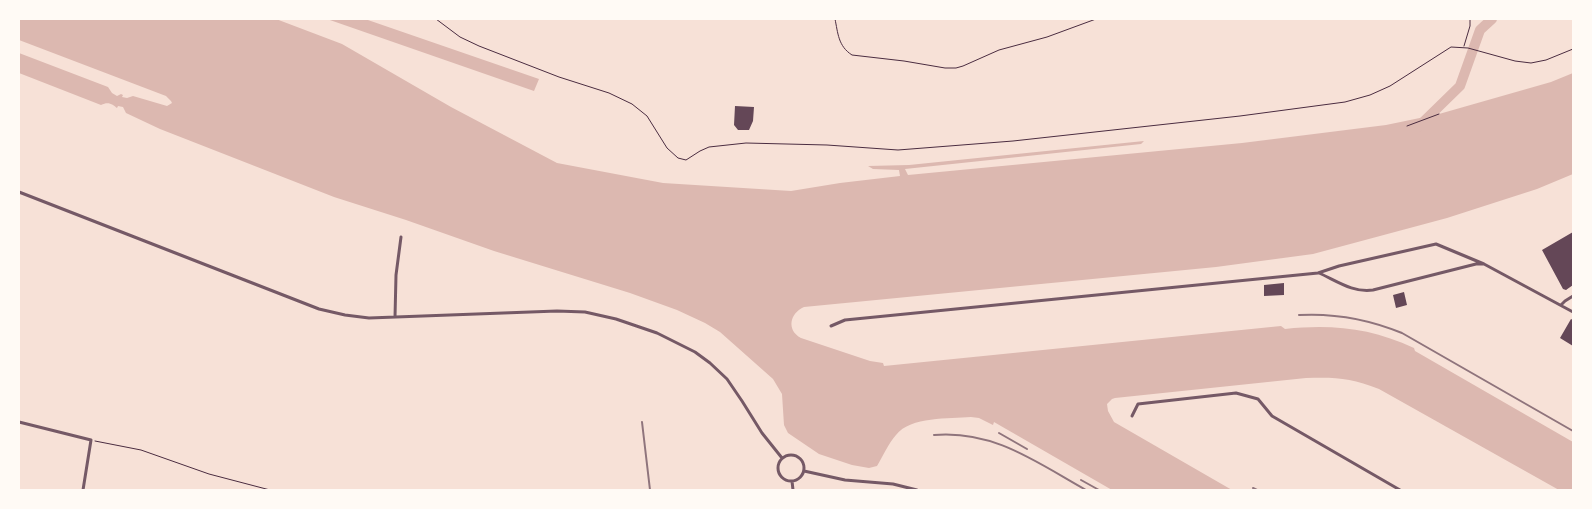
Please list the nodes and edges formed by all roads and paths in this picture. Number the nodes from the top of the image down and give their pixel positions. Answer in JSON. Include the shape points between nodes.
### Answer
{"nodes":[{"id":1,"x":436,"y":19,"type":"edge"},
{"id":2,"x":834,"y":19,"type":"edge"},
{"id":3,"x":1096,"y":19,"type":"edge"},
{"id":4,"x":1470,"y":19,"type":"edge"},
{"id":5,"x":1464,"y":47,"type":"junction"},
{"id":6,"x":1573,"y":49,"type":"edge"},
{"id":7,"x":1439,"y":114,"type":"dead end"},
{"id":8,"x":1407,"y":126,"type":"dead end"},
{"id":9,"x":19,"y":192,"type":"edge"},
{"id":10,"x":401,"y":237,"type":"dead end"},
{"id":11,"x":1484,"y":264,"type":"junction"},
{"id":12,"x":1318,"y":273,"type":"junction"},
{"id":13,"x":1573,"y":296,"type":"edge"},
{"id":14,"x":1561,"y":305,"type":"junction"},
{"id":15,"x":1573,"y":312,"type":"edge"},
{"id":16,"x":395,"y":317,"type":"junction"},
{"id":17,"x":831,"y":326,"type":"dead end"},
{"id":18,"x":1132,"y":416,"type":"dead end"},
{"id":19,"x":19,"y":422,"type":"edge"},
{"id":20,"x":91,"y":440,"type":"junction"},
{"id":21,"x":782,"y":458,"type":"junction"},
{"id":22,"x":804,"y":470,"type":"junction"},
{"id":23,"x":792,"y":481,"type":"junction"},
{"id":24,"x":83,"y":490,"type":"edge"},
{"id":25,"x":270,"y":490,"type":"edge"},
{"id":26,"x":793,"y":490,"type":"edge"},
{"id":27,"x":917,"y":490,"type":"edge"},
{"id":28,"x":1400,"y":490,"type":"edge"}],
"edges":[{"from":1,"to":5,"type":"path","via":[[460,38],[632,104],[647,116],[667,148],[678,158],[686,160],[700,150],[746,143],[898,150],[1023,140],[1317,107],[1370,95],[1451,47]]},
{"from":2,"to":3,"type":"path","via":[[840,41],[852,54],[945,68],[964,66],[999,50]]},
{"from":4,"to":5,"type":"path"},
{"from":5,"to":6,"type":"path","via":[[1531,63]]},
{"from":7,"to":8,"type":"path"},
{"from":9,"to":16,"type":"street","via":[[319,309],[369,318]]},
{"from":10,"to":16,"type":"street"},
{"from":11,"to":12,"type":"street","via":[[1364,291]]},
{"from":11,"to":12,"type":"street","via":[[1436,244]]},
{"from":11,"to":14,"type":"street"},
{"from":12,"to":17,"type":"street","via":[[845,320]]},
{"from":13,"to":14,"type":"street"},
{"from":14,"to":15,"type":"street"},
{"from":16,"to":21,"type":"street","via":[[557,310],[601,314],[640,327],[682,344],[710,363],[742,401]]},
{"from":18,"to":28,"type":"street","via":[[1138,404],[1236,393],[1258,399],[1272,416]]},
{"from":19,"to":20,"type":"street"},
{"from":20,"to":24,"type":"street"},
{"from":20,"to":25,"type":"path","via":[[141,450],[209,474]]},
{"from":21,"to":22,"type":"street","via":[[797,456],[803,462]]},
{"from":21,"to":23,"type":"street","via":[[778,465],[779,473]]},
{"from":22,"to":23,"type":"street"},
{"from":22,"to":27,"type":"street","via":[[845,480],[893,484]]},
{"from":23,"to":26,"type":"street"}]}
